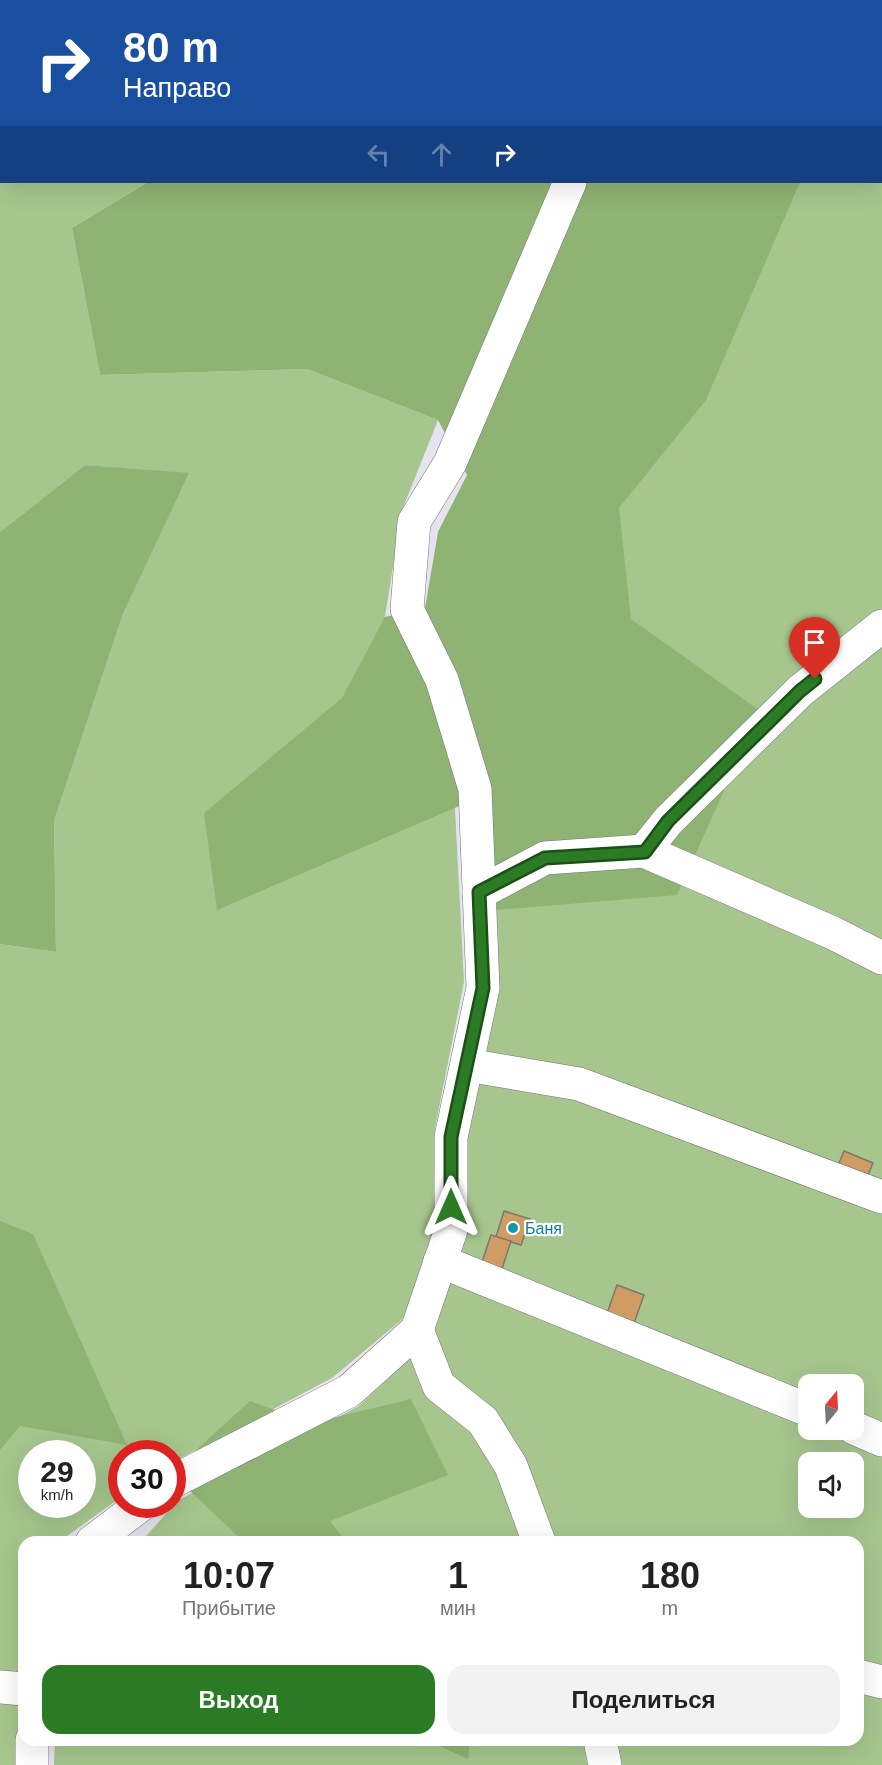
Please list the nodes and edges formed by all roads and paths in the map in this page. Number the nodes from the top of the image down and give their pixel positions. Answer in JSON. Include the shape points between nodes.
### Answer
{"nodes":[{"id":1,"x":570,"y":183,"type":"edge"},
{"id":2,"x":882,"y":626,"type":"edge"},
{"id":3,"x":645,"y":852,"type":"junction"},
{"id":4,"x":479,"y":892,"type":"junction"},
{"id":5,"x":882,"y":958,"type":"edge"},
{"id":6,"x":467,"y":1065,"type":"junction"},
{"id":7,"x":882,"y":1197,"type":"edge"},
{"id":8,"x":440,"y":1261,"type":"junction"},
{"id":9,"x":417,"y":1330,"type":"junction"},
{"id":10,"x":798,"y":1406,"type":"edge"},
{"id":11,"x":864,"y":1432,"type":"edge"},
{"id":12,"x":882,"y":1440,"type":"edge"},
{"id":13,"x":186,"y":1475,"type":"edge"},
{"id":14,"x":124,"y":1518,"type":"edge"},
{"id":15,"x":100,"y":1536,"type":"edge"},
{"id":16,"x":537,"y":1536,"type":"edge"},
{"id":17,"x":864,"y":1678,"type":"edge"},
{"id":18,"x":882,"y":1682,"type":"edge"},
{"id":19,"x":0,"y":1687,"type":"edge"},
{"id":20,"x":18,"y":1688,"type":"edge"},
{"id":21,"x":32,"y":1746,"type":"edge"},
{"id":22,"x":601,"y":1746,"type":"edge"},
{"id":23,"x":32,"y":1765,"type":"edge"},
{"id":24,"x":605,"y":1765,"type":"edge"}],
"edges":[{"from":1,"to":4,"type":"street","via":[[450,463],[414,522],[407,609],[442,680],[475,789]]},
{"from":2,"to":3,"type":"street","via":[[800,691],[668,821]]},
{"from":3,"to":4,"type":"street","via":[[545,858]]},
{"from":3,"to":5,"type":"street"},
{"from":4,"to":6,"type":"street","via":[[483,988]]},
{"from":6,"to":7,"type":"street","via":[[579,1084]]},
{"from":6,"to":8,"type":"street","via":[[451,1137],[451,1230]]},
{"from":8,"to":9,"type":"street"},
{"from":8,"to":10,"type":"street"},
{"from":9,"to":13,"type":"street","via":[[350,1391]]},
{"from":9,"to":16,"type":"street","via":[[439,1386],[483,1421],[512,1466]]},
{"from":11,"to":12,"type":"street"},
{"from":14,"to":15,"type":"street"},
{"from":17,"to":18,"type":"street"},
{"from":19,"to":20,"type":"street"},
{"from":21,"to":23,"type":"street"},
{"from":22,"to":24,"type":"street"}]}
